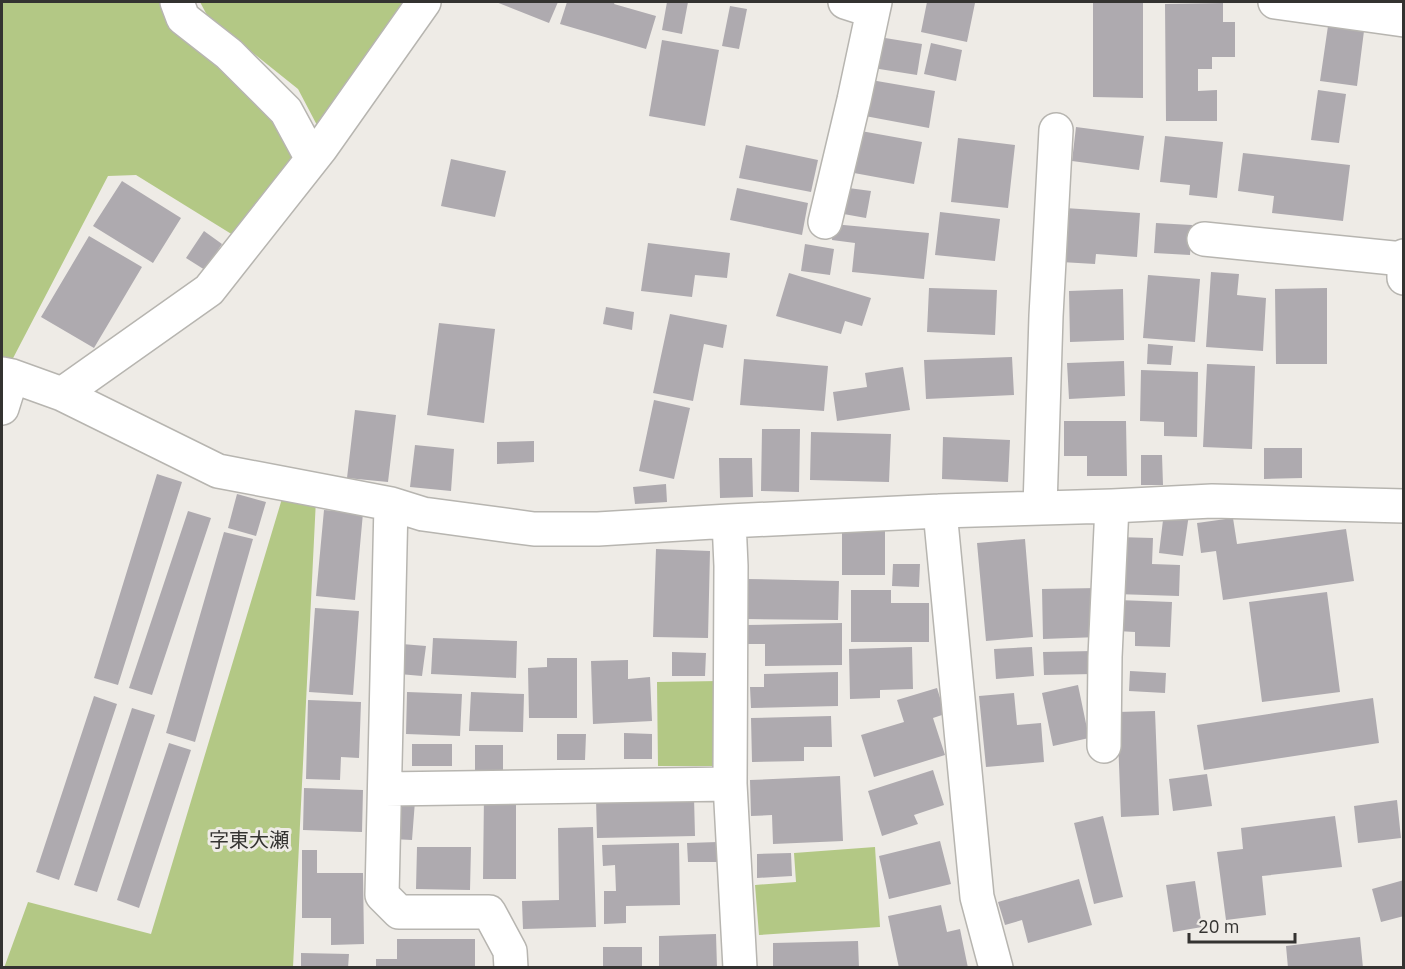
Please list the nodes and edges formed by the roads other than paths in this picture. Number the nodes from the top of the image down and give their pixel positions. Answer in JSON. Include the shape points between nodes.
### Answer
{"nodes":[{"id":1,"x":177,"y":2,"type":"edge"},
{"id":2,"x":424,"y":2,"type":"edge"},
{"id":3,"x":1275,"y":2,"type":"edge"},
{"id":4,"x":864,"y":5,"type":"edge"},
{"id":5,"x":1404,"y":20,"type":"edge"},
{"id":6,"x":1056,"y":130,"type":"dead end"},
{"id":7,"x":312,"y":159,"type":"junction"},
{"id":8,"x":825,"y":222,"type":"dead end"},
{"id":9,"x":1204,"y":239,"type":"dead end"},
{"id":10,"x":1403,"y":258,"type":"edge"},
{"id":11,"x":1404,"y":278,"type":"edge"},
{"id":12,"x":7,"y":375,"type":"edge"},
{"id":13,"x":62,"y":394,"type":"junction"},
{"id":14,"x":2,"y":408,"type":"edge"},
{"id":15,"x":391,"y":504,"type":"junction"},
{"id":16,"x":1112,"y":506,"type":"junction"},
{"id":17,"x":1404,"y":506,"type":"edge"},
{"id":18,"x":1040,"y":507,"type":"junction"},
{"id":19,"x":940,"y":511,"type":"junction"},
{"id":20,"x":729,"y":521,"type":"junction"},
{"id":21,"x":1104,"y":746,"type":"dead end"},
{"id":22,"x":730,"y":784,"type":"junction"},
{"id":23,"x":385,"y":789,"type":"junction"},
{"id":24,"x":511,"y":968,"type":"edge"},
{"id":25,"x":740,"y":968,"type":"edge"},
{"id":26,"x":996,"y":968,"type":"edge"}],
"edges":[{"from":1,"to":7,"type":"street","via":[[183,18],[229,54],[286,111]]},
{"from":2,"to":7,"type":"street"},
{"from":3,"to":5,"type":"street"},
{"from":4,"to":8,"type":"street","via":[[854,100]]},
{"from":6,"to":18,"type":"street"},
{"from":7,"to":13,"type":"street","via":[[209,290]]},
{"from":9,"to":10,"type":"street"},
{"from":10,"to":11,"type":"street"},
{"from":12,"to":13,"type":"street"},
{"from":12,"to":14,"type":"street"},
{"from":13,"to":15,"type":"street","via":[[218,471]]},
{"from":15,"to":20,"type":"street","via":[[423,514],[534,529]]},
{"from":15,"to":23,"type":"street"},
{"from":16,"to":17,"type":"street","via":[[1212,501]]},
{"from":16,"to":18,"type":"street"},
{"from":16,"to":21,"type":"street"},
{"from":18,"to":19,"type":"street"},
{"from":19,"to":20,"type":"street"},
{"from":19,"to":26,"type":"street","via":[[977,897]]},
{"from":20,"to":22,"type":"street"},
{"from":22,"to":23,"type":"street"},
{"from":22,"to":25,"type":"street"},
{"from":23,"to":24,"type":"street","via":[[382,895],[399,912],[489,912],[510,951]]}]}
